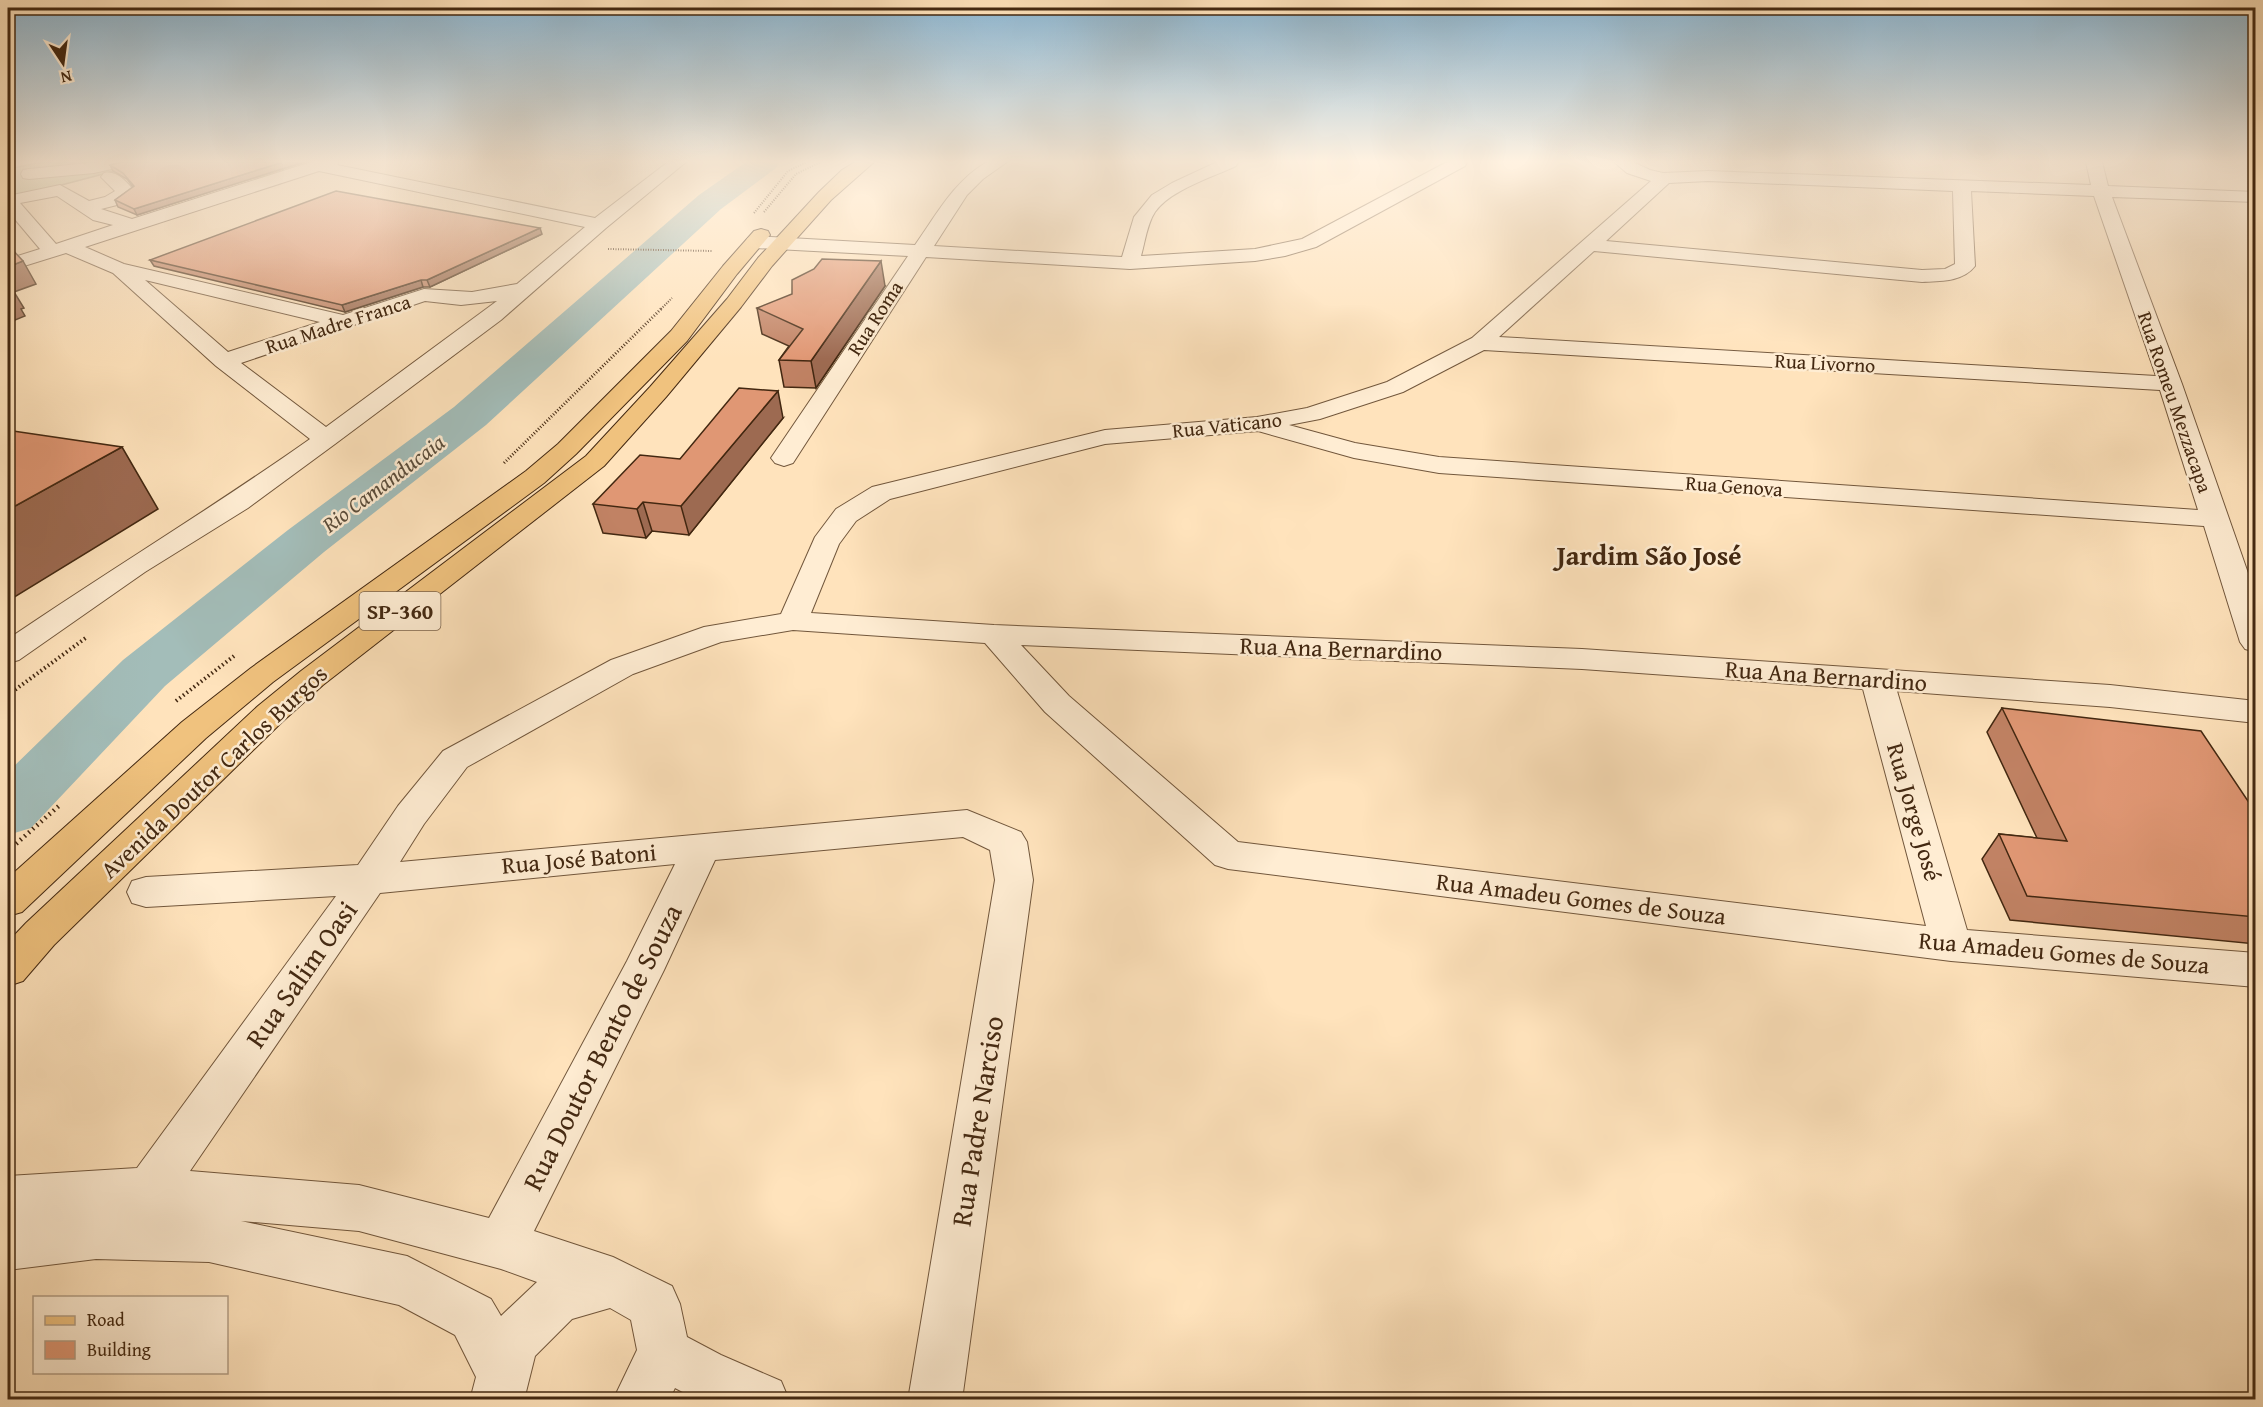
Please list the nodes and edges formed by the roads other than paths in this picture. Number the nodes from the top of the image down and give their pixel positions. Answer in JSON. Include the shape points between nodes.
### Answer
{"nodes":[{"id":1,"x":37,"y":228,"type":"edge"},
{"id":2,"x":124,"y":228,"type":"edge"},
{"id":3,"x":595,"y":228,"type":"edge"},
{"id":4,"x":771,"y":228,"type":"edge"},
{"id":5,"x":935,"y":228,"type":"edge"},
{"id":6,"x":1140,"y":228,"type":"edge"},
{"id":7,"x":1338,"y":228,"type":"edge"},
{"id":8,"x":1608,"y":228,"type":"edge"},
{"id":9,"x":1964,"y":228,"type":"edge"},
{"id":10,"x":2115,"y":228,"type":"edge"},
{"id":11,"x":765,"y":231,"type":"junction"},
{"id":12,"x":1588,"y":245,"type":"junction"},
{"id":13,"x":59,"y":248,"type":"junction"},
{"id":14,"x":919,"y":250,"type":"junction"},
{"id":15,"x":1130,"y":263,"type":"junction"},
{"id":16,"x":8,"y":265,"type":"edge"},
{"id":17,"x":118,"y":268,"type":"junction"},
{"id":18,"x":522,"y":288,"type":"junction"},
{"id":19,"x":343,"y":321,"type":"junction"},
{"id":20,"x":1480,"y":343,"type":"junction"},
{"id":21,"x":224,"y":361,"type":"junction"},
{"id":22,"x":2170,"y":384,"type":"junction"},
{"id":23,"x":1257,"y":424,"type":"junction"},
{"id":24,"x":326,"y":439,"type":"junction"},
{"id":25,"x":784,"y":458,"type":"dead end"},
{"id":26,"x":2216,"y":519,"type":"junction"},
{"id":27,"x":2242,"y":556,"type":"edge"},
{"id":28,"x":793,"y":621,"type":"junction"},
{"id":29,"x":994,"y":634,"type":"junction"},
{"id":30,"x":2256,"y":642,"type":"edge"},
{"id":31,"x":8,"y":653,"type":"edge"},
{"id":32,"x":1876,"y":680,"type":"junction"},
{"id":33,"x":2256,"y":712,"type":"edge"},
{"id":34,"x":455,"y":759,"type":"joint"},
{"id":35,"x":1008,"y":842,"type":"joint"},
{"id":36,"x":702,"y":848,"type":"junction"},
{"id":37,"x":369,"y":879,"type":"junction"},
{"id":38,"x":146,"y":892,"type":"dead end"},
{"id":39,"x":8,"y":901,"type":"edge"},
{"id":40,"x":1951,"y":945,"type":"junction"},
{"id":41,"x":8,"y":969,"type":"edge"},
{"id":42,"x":2256,"y":970,"type":"edge"},
{"id":43,"x":149,"y":1190,"type":"junction"},
{"id":44,"x":8,"y":1199,"type":"edge"},
{"id":45,"x":501,"y":1245,"type":"junction"},
{"id":46,"x":8,"y":1246,"type":"edge"},
{"id":47,"x":613,"y":1282,"type":"junction"},
{"id":48,"x":664,"y":1353,"type":"junction"},
{"id":49,"x":501,"y":1387,"type":"edge"},
{"id":50,"x":640,"y":1400,"type":"edge"},
{"id":51,"x":762,"y":1400,"type":"edge"},
{"id":52,"x":935,"y":1400,"type":"edge"}],
"edges":[{"from":1,"to":13,"type":"street"},
{"from":2,"to":13,"type":"street"},
{"from":3,"to":18,"type":"street"},
{"from":4,"to":11,"type":"main road","name":"Avenida Doutor Carlos Burgos","number":"SP-360"},
{"from":5,"to":14,"type":"street","name":"Rua Roma"},
{"from":6,"to":15,"type":"street"},
{"from":7,"to":15,"type":"street","via":[[1310,243],[1285,250]]},
{"from":8,"to":12,"type":"street","name":"Rua Vaticano"},
{"from":9,"to":12,"type":"street","via":[[1965,266],[1946,275],[1922,276]]},
{"from":10,"to":22,"type":"street","name":"Rua Romeu Mezzacapa"},
{"from":11,"to":14,"type":"street"},
{"from":11,"to":39,"type":"main road","name":"Avenida Doutor Carlos Burgos","number":"SP-360","via":[[679,336],[567,449],[535,477],[262,675],[194,730]]},
{"from":11,"to":41,"type":"main road","name":"Avenida Doutor Carlos Burgos","number":"SP-360","via":[[658,392],[595,460],[278,707]]},
{"from":12,"to":20,"type":"street","name":"Rua Vaticano"},
{"from":13,"to":16,"type":"street"},
{"from":13,"to":17,"type":"street"},
{"from":14,"to":15,"type":"street"},
{"from":14,"to":25,"type":"street","name":"Rua Roma"},
{"from":17,"to":19,"type":"street"},
{"from":17,"to":21,"type":"street"},
{"from":18,"to":19,"type":"street","name":"Rua Madre Franca","via":[[486,298],[452,300],[424,296]]},
{"from":18,"to":24,"type":"street","via":[[493,315]]},
{"from":19,"to":21,"type":"street","name":"Rua Madre Franca"},
{"from":20,"to":22,"type":"street","name":"Rua Livorno"},
{"from":20,"to":23,"type":"street","name":"Rua Vaticano","via":[[1395,387],[1311,414]]},
{"from":21,"to":24,"type":"street"},
{"from":22,"to":26,"type":"street","name":"Rua Romeu Mezzacapa"},
{"from":23,"to":26,"type":"street","name":"Rua Genova","via":[[1354,450],[1439,465]]},
{"from":23,"to":28,"type":"street","name":"Rua Vaticano","via":[[1105,438],[881,493],[846,515],[825,543]]},
{"from":24,"to":31,"type":"street"},
{"from":26,"to":27,"type":"street","name":"Rua Romeu Mezzacapa"},
{"from":27,"to":30,"type":"street","name":"Rua Romeu Mezzacapa"},
{"from":28,"to":29,"type":"street","name":"Rua Ana Bernardino"},
{"from":28,"to":34,"type":"street","name":"Rua Ana Bernardino","via":[[716,634],[621,667]]},
{"from":29,"to":32,"type":"street","name":"Rua Ana Bernardino","via":[[1582,659]]},
{"from":29,"to":40,"type":"street","name":"Rua Amadeu Gomes de Souza","via":[[1057,704],[1228,855]]},
{"from":32,"to":33,"type":"street","name":"Rua Ana Bernardino","via":[[2110,696]]},
{"from":32,"to":40,"type":"street","name":"Rua Jorge José"},
{"from":34,"to":37,"type":"street","name":"Rua Salim Oasi","via":[[411,815]]},
{"from":35,"to":36,"type":"street","name":"Rua José Batoni","via":[[967,824]]},
{"from":35,"to":52,"type":"street","name":"Rua Padre Narciso","via":[[1014,880]]},
{"from":36,"to":37,"type":"street","name":"Rua José Batoni"},
{"from":36,"to":45,"type":"street","name":"Rua Doutor Bento de Souza"},
{"from":37,"to":38,"type":"street","name":"Rua José Batoni"},
{"from":37,"to":43,"type":"street","name":"Rua Salim Oasi"},
{"from":40,"to":42,"type":"street","name":"Rua Amadeu Gomes de Souza"},
{"from":43,"to":44,"type":"street"},
{"from":43,"to":45,"type":"street","via":[[359,1208]]},
{"from":45,"to":47,"type":"street"},
{"from":46,"to":49,"type":"street","via":[[96,1235],[209,1238],[408,1281],[473,1317]]},
{"from":47,"to":48,"type":"street","via":[[654,1304]]},
{"from":47,"to":49,"type":"street","via":[[558,1298],[512,1342]]},
{"from":48,"to":50,"type":"street"},
{"from":48,"to":51,"type":"street"}]}
